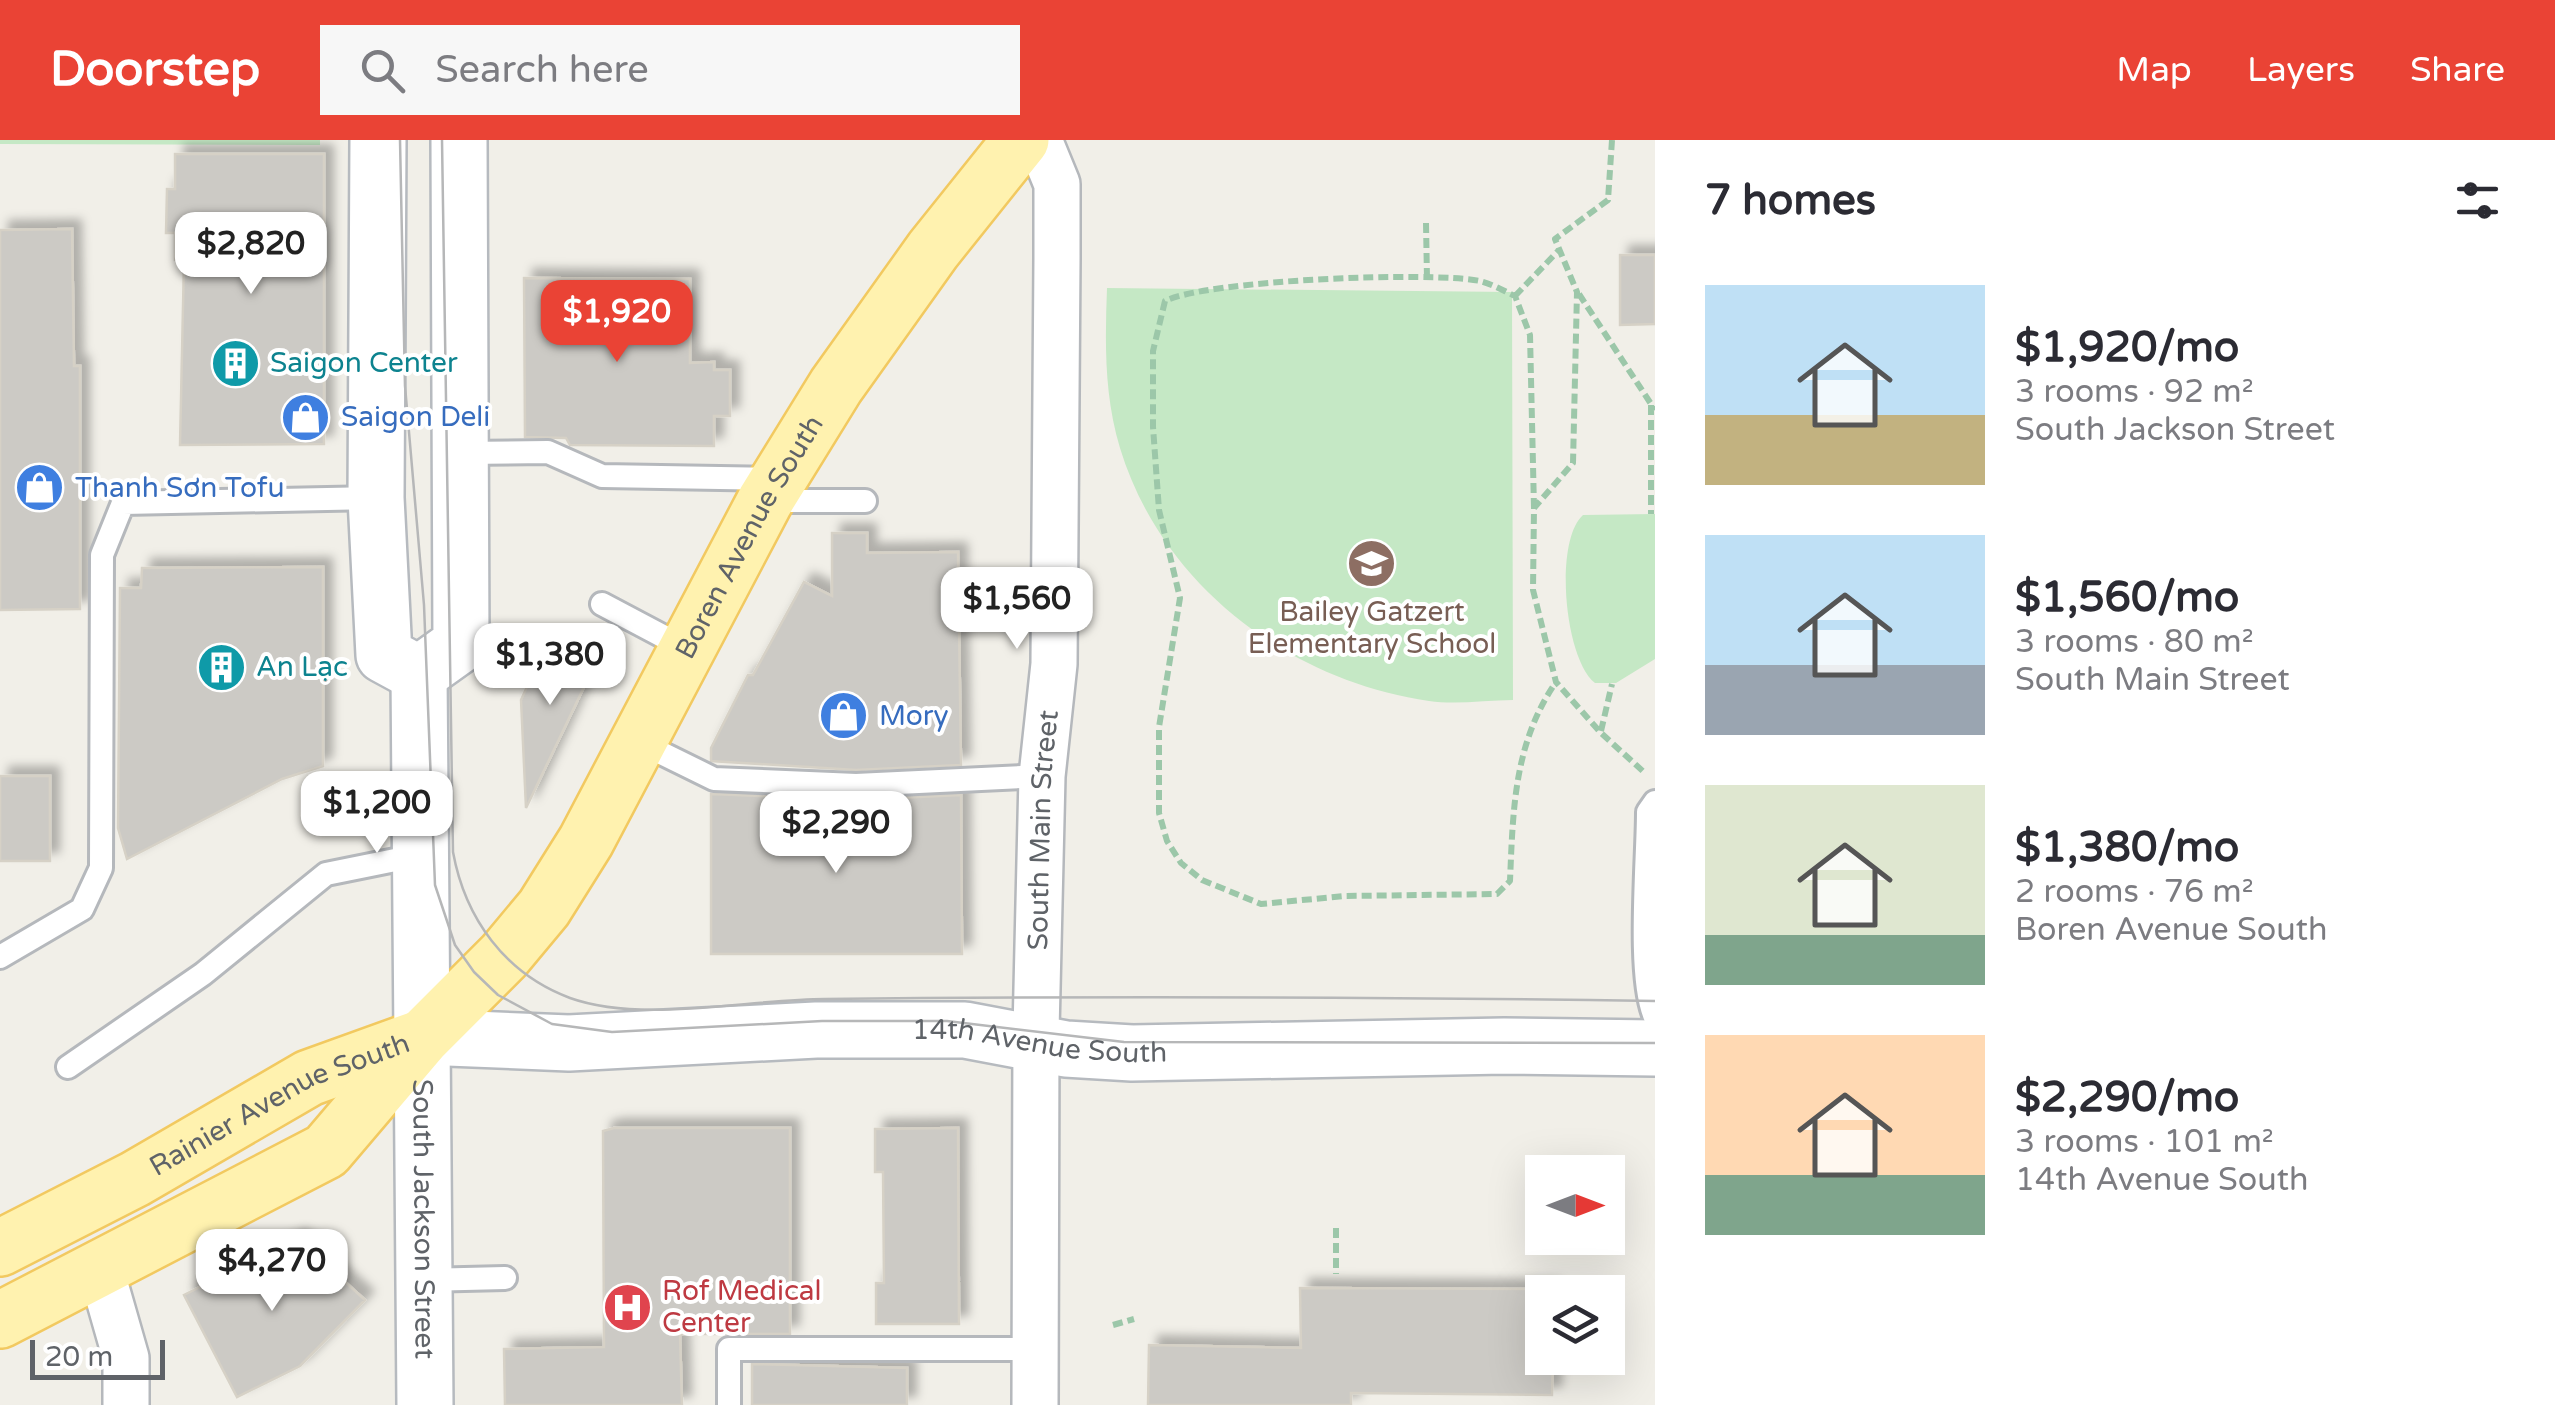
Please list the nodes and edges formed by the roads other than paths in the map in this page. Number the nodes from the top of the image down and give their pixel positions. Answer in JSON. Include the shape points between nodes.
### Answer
{"nodes":[{"id":1,"x":378,"y":140,"type":"edge"},
{"id":2,"x":459,"y":140,"type":"edge"},
{"id":3,"x":1021,"y":140,"type":"edge"},
{"id":4,"x":1039,"y":140,"type":"edge"},
{"id":5,"x":461,"y":454,"type":"junction"},
{"id":6,"x":771,"y":490,"type":"junction"},
{"id":7,"x":376,"y":498,"type":"junction"},
{"id":8,"x":865,"y":501,"type":"dead end"},
{"id":9,"x":602,"y":604,"type":"dead end"},
{"id":10,"x":687,"y":650,"type":"junction"},
{"id":11,"x":419,"y":674,"type":"junction"},
{"id":12,"x":639,"y":742,"type":"junction"},
{"id":13,"x":1042,"y":776,"type":"junction"},
{"id":14,"x":1655,"y":802,"type":"edge"},
{"id":15,"x":420,"y":855,"type":"junction"},
{"id":16,"x":0,"y":957,"type":"edge"},
{"id":17,"x":1655,"y":1017,"type":"edge"},
{"id":18,"x":423,"y":1037,"type":"junction"},
{"id":19,"x":1036,"y":1045,"type":"junction"},
{"id":20,"x":1655,"y":1048,"type":"edge"},
{"id":21,"x":68,"y":1067,"type":"dead end"},
{"id":22,"x":0,"y":1248,"type":"edge"},
{"id":23,"x":100,"y":1267,"type":"junction"},
{"id":24,"x":505,"y":1278,"type":"dead end"},
{"id":25,"x":424,"y":1280,"type":"junction"},
{"id":26,"x":0,"y":1320,"type":"edge"},
{"id":27,"x":1035,"y":1349,"type":"junction"},
{"id":28,"x":126,"y":1405,"type":"edge"},
{"id":29,"x":426,"y":1405,"type":"edge"},
{"id":30,"x":729,"y":1405,"type":"edge"},
{"id":31,"x":1035,"y":1405,"type":"edge"}],
"edges":[{"from":1,"to":7,"type":"main road"},
{"from":2,"to":5,"type":"main road"},
{"from":3,"to":6,"type":"main road","name":"Boren Avenue South","via":[[933,250]]},
{"from":4,"to":13,"type":"street","name":"South Main Street","via":[[1057,184],[1058,258],[1054,664]]},
{"from":5,"to":6,"type":"lane","via":[[548,452],[602,476]]},
{"from":5,"to":11,"type":"main road","via":[[461,644]]},
{"from":6,"to":8,"type":"lane"},
{"from":6,"to":10,"type":"main road","name":"Boren Avenue South"},
{"from":7,"to":11,"type":"main road","via":[[384,655]]},
{"from":7,"to":16,"type":"lane","via":[[123,503],[102,554],[101,868],[82,909]]},
{"from":9,"to":10,"type":"lane"},
{"from":10,"to":12,"type":"main road","name":"Boren Avenue South"},
{"from":11,"to":15,"type":"main road","name":"South Jackson Street"},
{"from":12,"to":13,"type":"lane","via":[[714,780],[856,784]]},
{"from":12,"to":18,"type":"main road","name":"Boren Avenue South","via":[[544,908]]},
{"from":13,"to":19,"type":"street","name":"South Main Street"},
{"from":14,"to":17,"type":"lane","via":[[1648,812],[1648,1001]]},
{"from":15,"to":18,"type":"main road","name":"South Jackson Street"},
{"from":15,"to":21,"type":"lane","via":[[326,874],[203,974]]},
{"from":18,"to":19,"type":"main road","name":"14th Avenue South","via":[[569,1043],[965,1030]]},
{"from":18,"to":22,"type":"main road","name":"Rainier Avenue South","via":[[309,1078]]},
{"from":18,"to":23,"type":"main road","name":"Rainier Avenue South","via":[[326,1151]]},
{"from":18,"to":25,"type":"main road","name":"South Jackson Street"},
{"from":19,"to":20,"type":"main road","name":"14th Avenue South","via":[[1174,1054]]},
{"from":19,"to":27,"type":"street","name":"South Main Street"},
{"from":23,"to":26,"type":"main road","name":"Rainier Avenue South"},
{"from":23,"to":28,"type":"street","via":[[126,1358]]},
{"from":24,"to":25,"type":"lane"},
{"from":25,"to":29,"type":"main road","name":"South Jackson Street"},
{"from":27,"to":30,"type":"lane","via":[[729,1349]]},
{"from":27,"to":31,"type":"street","name":"South Main Street"}]}
